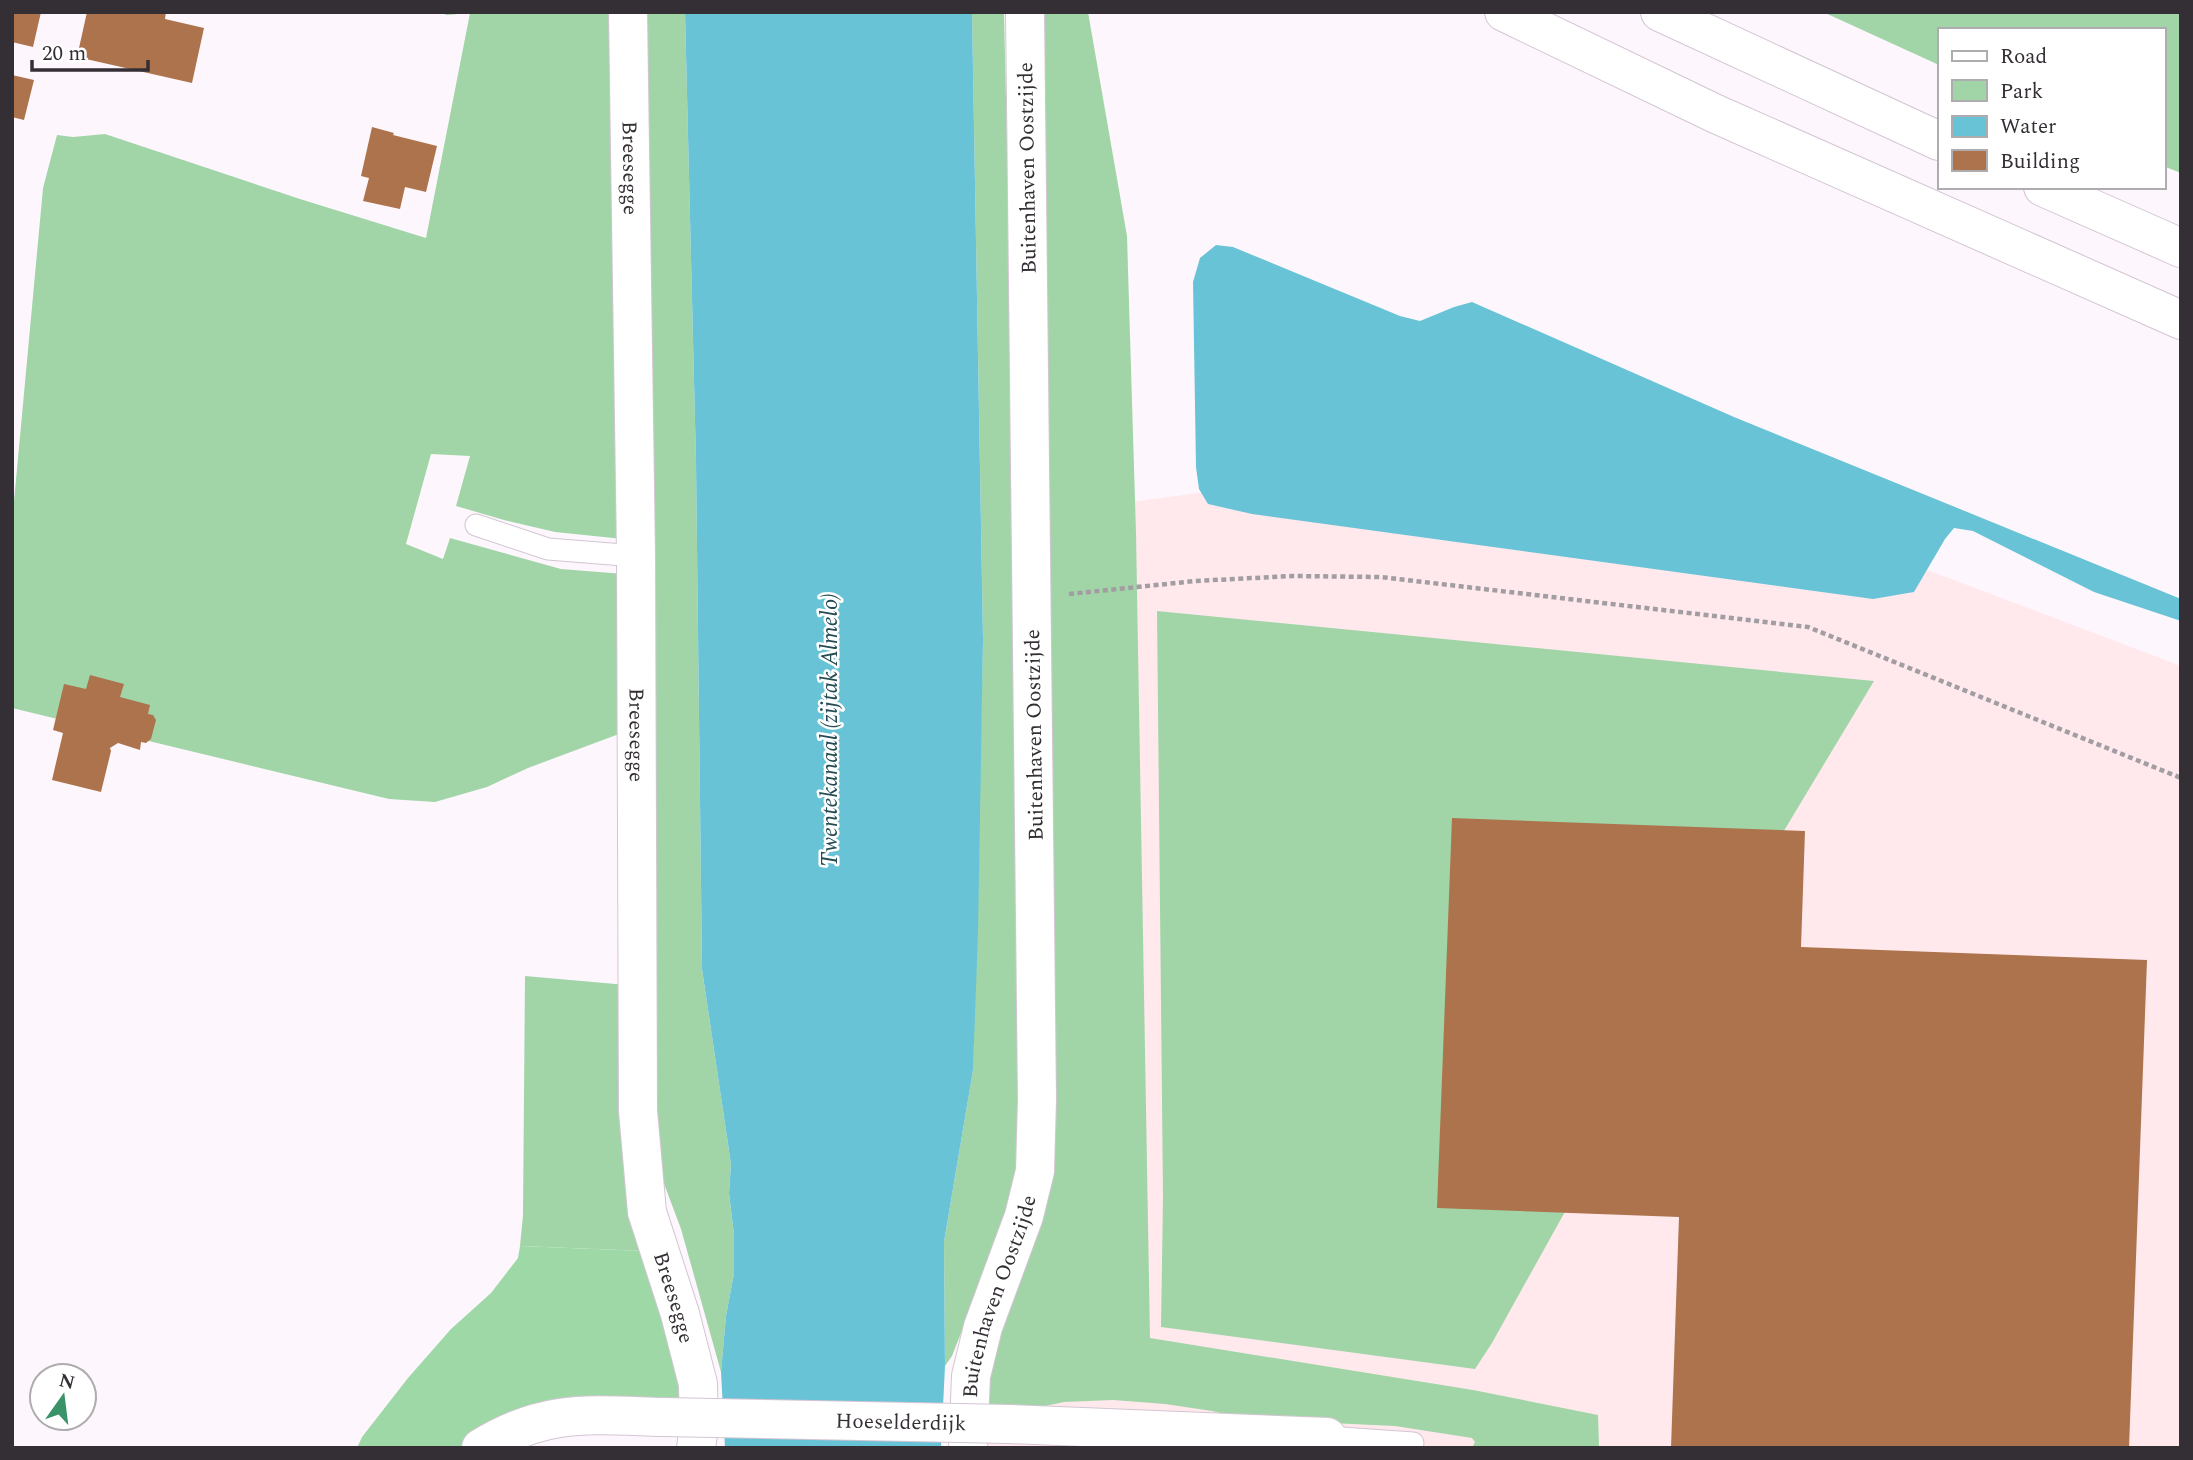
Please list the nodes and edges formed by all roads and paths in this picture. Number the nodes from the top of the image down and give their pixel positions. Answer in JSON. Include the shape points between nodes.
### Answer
{"nodes":[{"id":1,"x":628,"y":12,"type":"edge"},
{"id":2,"x":1025,"y":12,"type":"edge"},
{"id":3,"x":1504,"y":12,"type":"edge"},
{"id":4,"x":1660,"y":12,"type":"edge"},
{"id":5,"x":1938,"y":141,"type":"edge"},
{"id":6,"x":2048,"y":189,"type":"edge"},
{"id":7,"x":2181,"y":248,"type":"edge"},
{"id":8,"x":2181,"y":320,"type":"edge"},
{"id":9,"x":476,"y":525,"type":"dead end"},
{"id":10,"x":636,"y":556,"type":"junction"},
{"id":11,"x":1033,"y":597,"type":"junction"},
{"id":12,"x":2181,"y":778,"type":"edge"},
{"id":13,"x":1326,"y":1442,"type":"edge"},
{"id":14,"x":1413,"y":1443,"type":"dead end"},
{"id":15,"x":481,"y":1448,"type":"edge"},
{"id":16,"x":696,"y":1448,"type":"edge"},
{"id":17,"x":968,"y":1448,"type":"edge"}],
"edges":[{"from":1,"to":10,"type":"main road","name":"Breesegge"},
{"from":2,"to":11,"type":"main road","name":"Buitenhaven Oostzijde"},
{"from":3,"to":8,"type":"main road","via":[[1716,114]]},
{"from":4,"to":5,"type":"main road"},
{"from":6,"to":7,"type":"main road"},
{"from":9,"to":10,"type":"lane","via":[[548,548]]},
{"from":10,"to":16,"type":"main road","name":"Breesegge","via":[[638,1111],[647,1212],[698,1384]]},
{"from":11,"to":12,"type":"path","via":[[1209,580],[1381,577],[1808,627]]},
{"from":11,"to":17,"type":"main road","name":"Buitenhaven Oostzijde","via":[[1035,1171],[971,1376]]},
{"from":13,"to":14,"type":"lane"},
{"from":13,"to":15,"type":"main road","name":"Hoeselderdijk","bridge":true,"via":[[1009,1424],[580,1415],[543,1420],[507,1432]]}]}
